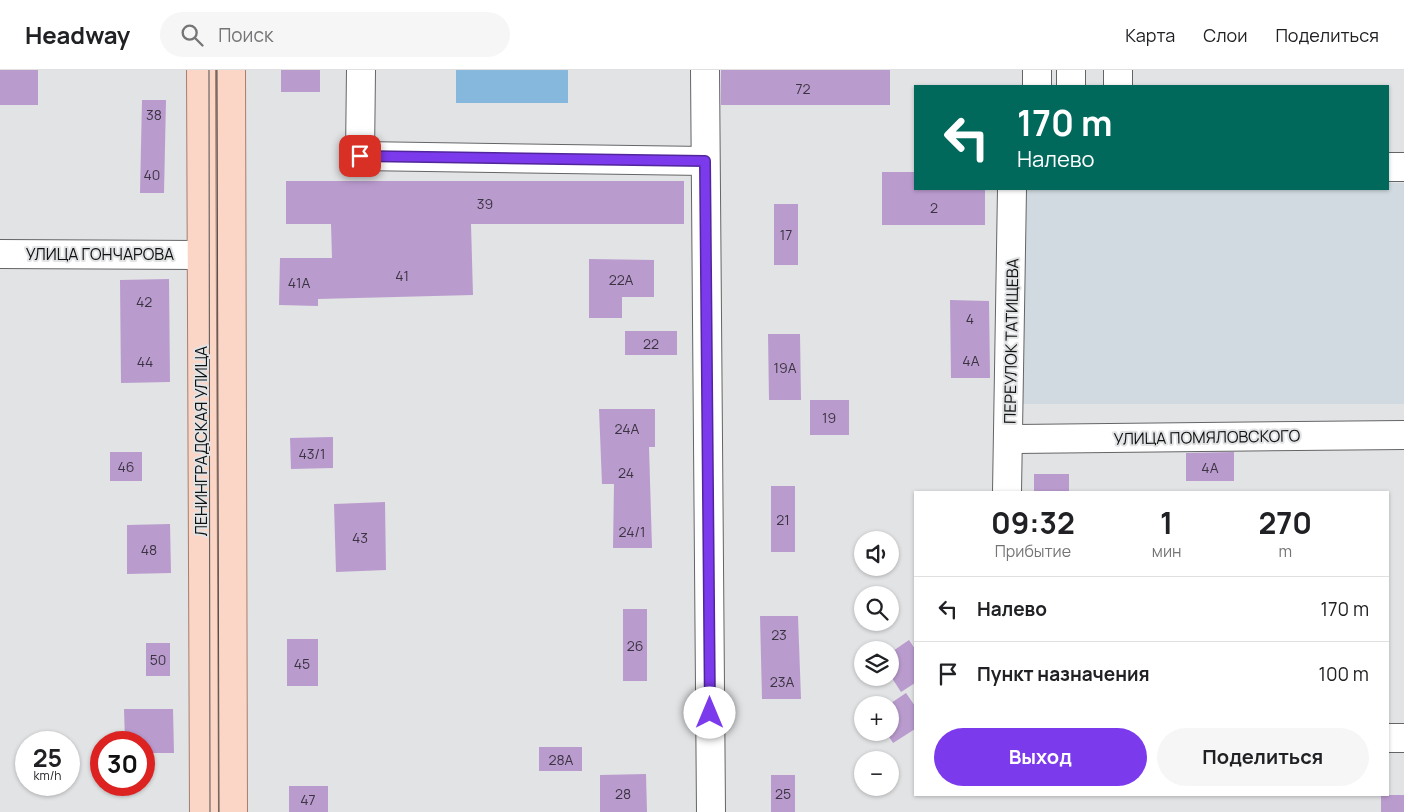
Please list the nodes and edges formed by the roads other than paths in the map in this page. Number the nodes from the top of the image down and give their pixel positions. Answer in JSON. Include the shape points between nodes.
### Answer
{"nodes":[{"id":1,"x":201,"y":70,"type":"edge"},
{"id":2,"x":231,"y":70,"type":"edge"},
{"id":3,"x":361,"y":70,"type":"edge"},
{"id":4,"x":705,"y":70,"type":"edge"},
{"id":5,"x":1037,"y":70,"type":"edge"},
{"id":6,"x":1071,"y":70,"type":"edge"},
{"id":7,"x":1118,"y":70,"type":"edge"},
{"id":8,"x":1037,"y":85,"type":"edge"},
{"id":9,"x":1072,"y":85,"type":"edge"},
{"id":10,"x":1118,"y":85,"type":"edge"},
{"id":11,"x":705,"y":161,"type":"junction"},
{"id":12,"x":1389,"y":166,"type":"edge"},
{"id":13,"x":1404,"y":167,"type":"edge"},
{"id":14,"x":1012,"y":190,"type":"edge"},
{"id":15,"x":0,"y":254,"type":"edge"},
{"id":16,"x":200,"y":255,"type":"junction"},
{"id":17,"x":1404,"y":435,"type":"edge"},
{"id":18,"x":1009,"y":439,"type":"junction"},
{"id":19,"x":1007,"y":491,"type":"edge"},
{"id":20,"x":1389,"y":738,"type":"edge"},
{"id":21,"x":1404,"y":738,"type":"edge"},
{"id":22,"x":204,"y":812,"type":"edge"},
{"id":23,"x":233,"y":812,"type":"edge"},
{"id":24,"x":711,"y":812,"type":"edge"}],
"edges":[{"from":1,"to":16,"type":"main road","name":"ЛЕНИНГРАДСКАЯ УЛИЦА"},
{"from":2,"to":23,"type":"main road","name":"ЛЕНИНГРАДСКАЯ УЛИЦА"},
{"from":3,"to":11,"type":"street","via":[[360,156]]},
{"from":4,"to":11,"type":"street"},
{"from":5,"to":8,"type":"street"},
{"from":6,"to":9,"type":"street"},
{"from":7,"to":10,"type":"street"},
{"from":11,"to":24,"type":"street"},
{"from":12,"to":13,"type":"street"},
{"from":14,"to":18,"type":"street","name":"ПЕРЕУЛОК ТАТИЩЕВА"},
{"from":15,"to":16,"type":"street","name":"УЛИЦА ГОНЧАРОВА"},
{"from":16,"to":22,"type":"main road","name":"ЛЕНИНГРАДСКАЯ УЛИЦА"},
{"from":17,"to":18,"type":"street","name":"УЛИЦА ПОМЯЛОВСКОГО"},
{"from":18,"to":19,"type":"street","name":"ПЕРЕУЛОК ТАТИЩЕВА"},
{"from":20,"to":21,"type":"street"}]}
